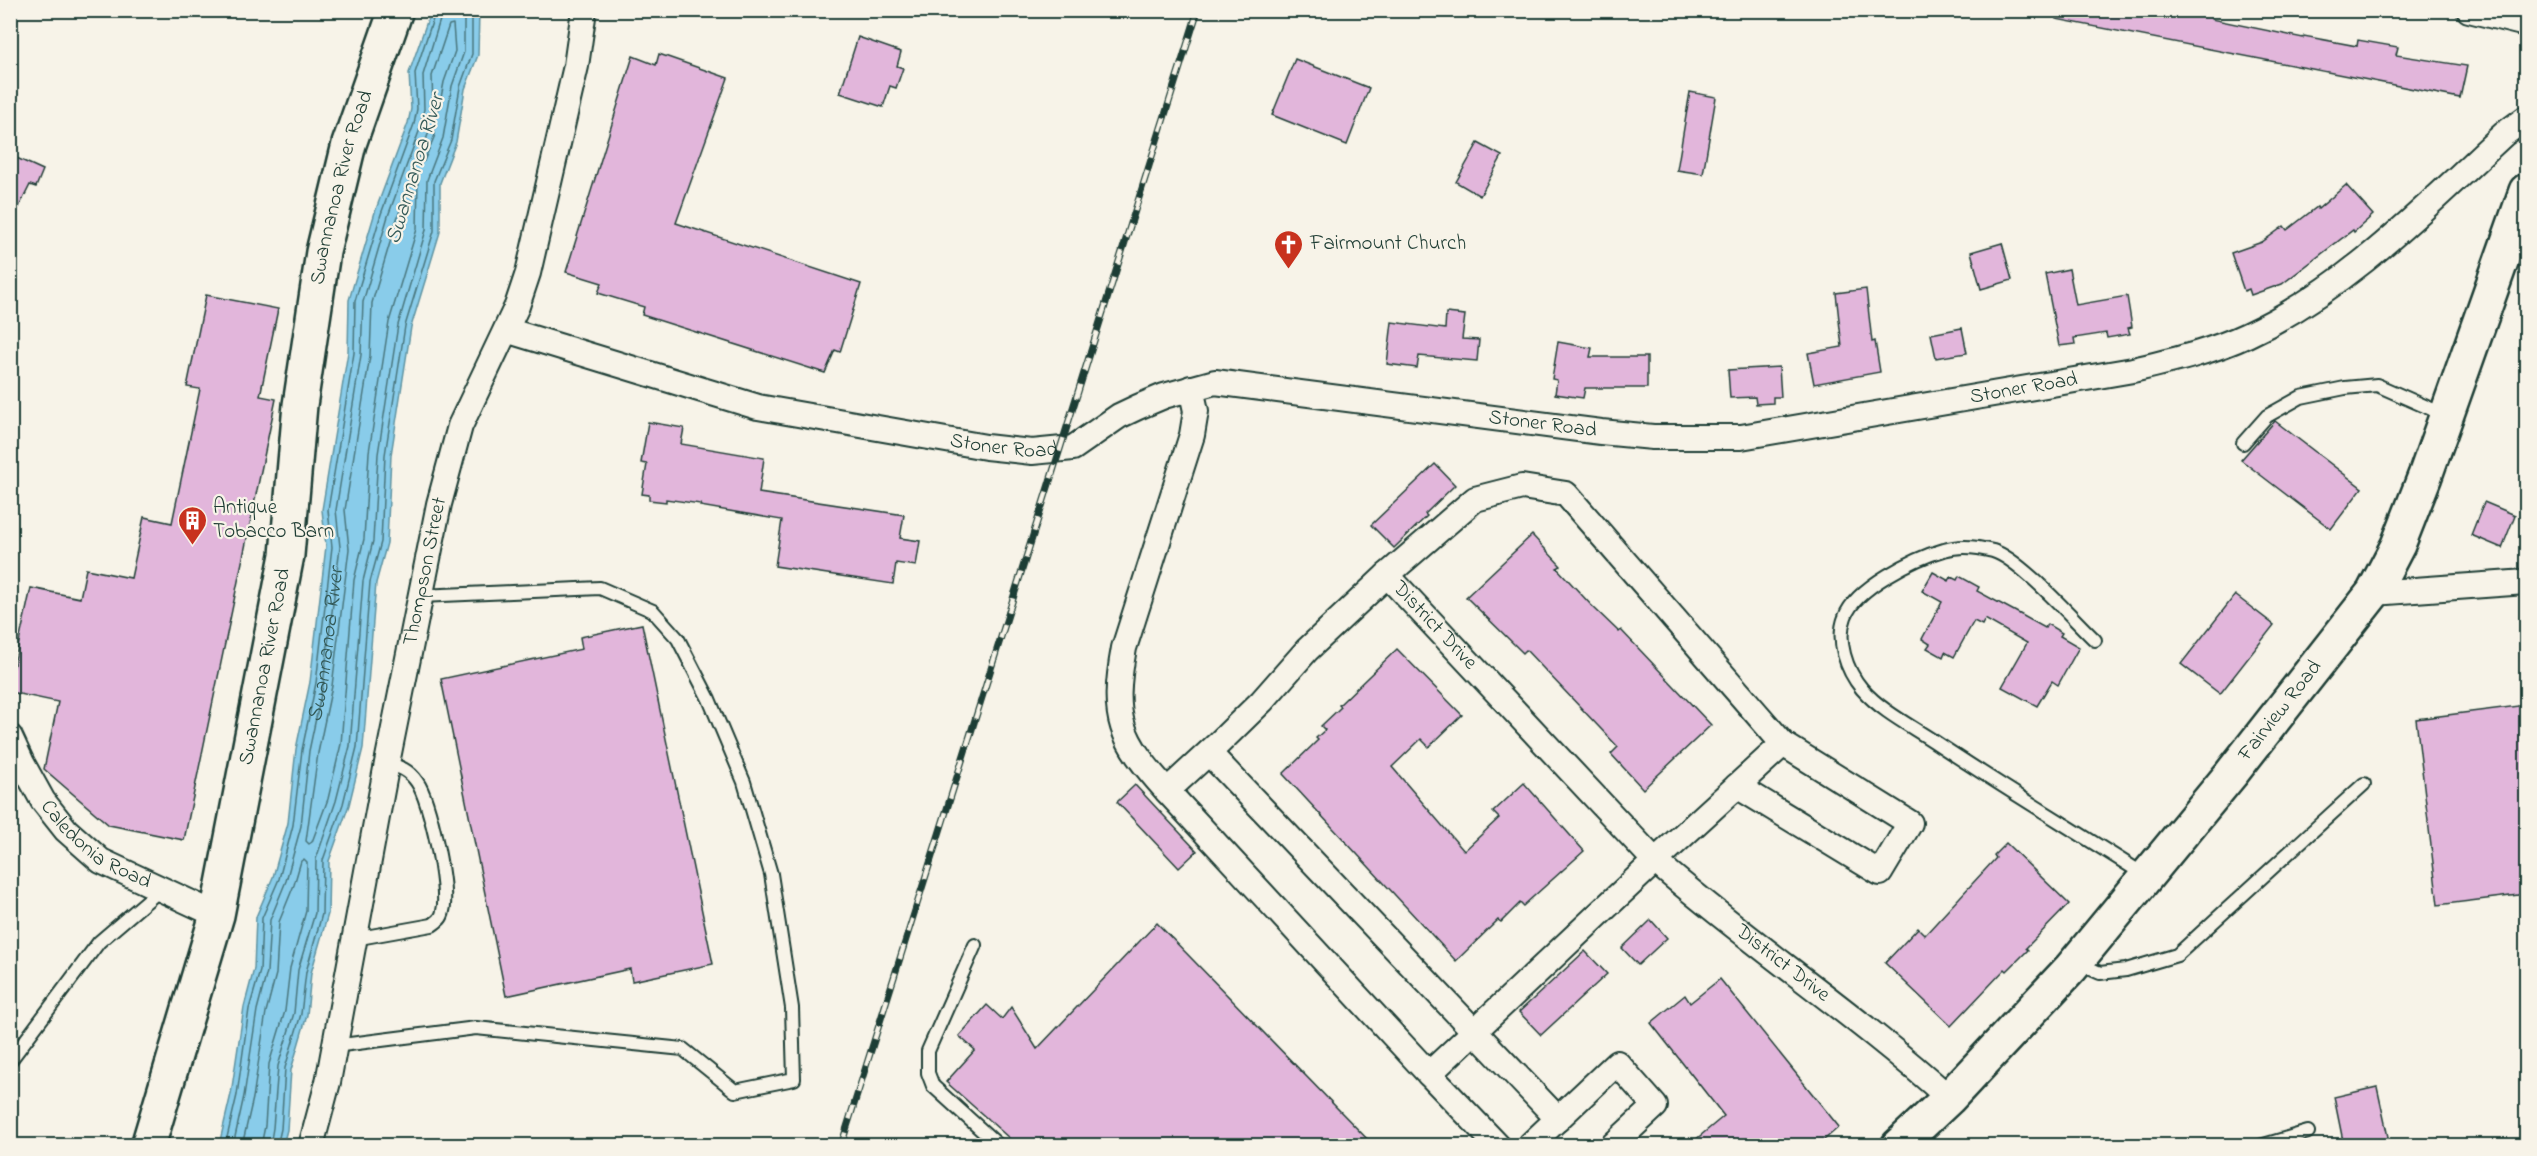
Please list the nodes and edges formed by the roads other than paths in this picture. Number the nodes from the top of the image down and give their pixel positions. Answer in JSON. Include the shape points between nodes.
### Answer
{"nodes":[{"id":1,"x":396,"y":10,"type":"edge"},
{"id":2,"x":584,"y":10,"type":"edge"},
{"id":3,"x":2469,"y":10,"type":"edge"},
{"id":4,"x":2526,"y":24,"type":"edge"},
{"id":5,"x":2526,"y":118,"type":"edge"},
{"id":6,"x":2526,"y":191,"type":"edge"},
{"id":7,"x":506,"y":330,"type":"junction"},
{"id":8,"x":1191,"y":388,"type":"junction"},
{"id":9,"x":2446,"y":416,"type":"junction"},
{"id":10,"x":2243,"y":443,"type":"dead end"},
{"id":11,"x":1387,"y":575,"type":"junction"},
{"id":12,"x":2526,"y":582,"type":"edge"},
{"id":13,"x":2373,"y":593,"type":"junction"},
{"id":14,"x":420,"y":596,"type":"junction"},
{"id":15,"x":2095,"y":640,"type":"dead end"},
{"id":16,"x":10,"y":737,"type":"edge"},
{"id":17,"x":1783,"y":744,"type":"junction"},
{"id":18,"x":1209,"y":753,"type":"junction"},
{"id":19,"x":387,"y":763,"type":"junction"},
{"id":20,"x":2364,"y":784,"type":"dead end"},
{"id":21,"x":1737,"y":786,"type":"junction"},
{"id":22,"x":1167,"y":791,"type":"junction"},
{"id":23,"x":1655,"y":861,"type":"junction"},
{"id":24,"x":2147,"y":876,"type":"junction"},
{"id":25,"x":161,"y":889,"type":"junction"},
{"id":26,"x":217,"y":915,"type":"junction"},
{"id":27,"x":354,"y":939,"type":"junction"},
{"id":28,"x":975,"y":945,"type":"dead end"},
{"id":29,"x":2076,"y":963,"type":"junction"},
{"id":30,"x":1473,"y":1032,"type":"junction"},
{"id":31,"x":334,"y":1046,"type":"junction"},
{"id":32,"x":10,"y":1061,"type":"edge"},
{"id":33,"x":1429,"y":1074,"type":"junction"},
{"id":34,"x":1949,"y":1098,"type":"junction"},
{"id":35,"x":1558,"y":1119,"type":"junction"},
{"id":36,"x":2308,"y":1132,"type":"dead end"},
{"id":37,"x":148,"y":1146,"type":"edge"},
{"id":38,"x":311,"y":1146,"type":"edge"},
{"id":39,"x":999,"y":1146,"type":"edge"},
{"id":40,"x":1498,"y":1146,"type":"edge"},
{"id":41,"x":1529,"y":1146,"type":"edge"},
{"id":42,"x":1612,"y":1146,"type":"edge"},
{"id":43,"x":1898,"y":1146,"type":"edge"},
{"id":44,"x":2260,"y":1146,"type":"edge"}],
"edges":[{"from":1,"to":26,"type":"main road","name":"Swannanoa River Road","via":[[349,144],[323,252],[300,405],[288,555]]},
{"from":2,"to":7,"type":"street","name":"Thompson Street","via":[[576,66],[539,227]]},
{"from":3,"to":4,"type":"street"},
{"from":5,"to":8,"type":"street","name":"Stoner Road","via":[[2382,246],[2314,298],[2244,337],[2133,370],[1741,437],[1601,432],[1231,383]]},
{"from":6,"to":9,"type":"main road","name":"Fairview Road"},
{"from":7,"to":8,"type":"street","name":"Stoner Road","via":[[758,407],[1032,452],[1073,448],[1138,406]]},
{"from":7,"to":14,"type":"street","name":"Thompson Street","via":[[460,426]]},
{"from":8,"to":22,"type":"street","via":[[1196,411],[1192,435],[1124,648],[1119,677],[1121,722],[1128,742],[1139,761]]},
{"from":9,"to":10,"type":"lane","via":[[2377,385],[2345,388],[2301,397],[2267,416]]},
{"from":9,"to":13,"type":"main road","name":"Fairview Road","via":[[2398,545]]},
{"from":11,"to":17,"type":"street","via":[[1474,499],[1522,487],[1566,494]]},
{"from":11,"to":18,"type":"street","name":"District Drive","via":[[1307,650]]},
{"from":11,"to":23,"type":"street","name":"District Drive"},
{"from":12,"to":13,"type":"street"},
{"from":13,"to":24,"type":"main road","name":"Fairview Road"},
{"from":14,"to":19,"type":"street","name":"Thompson Street"},
{"from":14,"to":31,"type":"lane","via":[[600,588],[653,611],[678,639],[709,699],[744,782],[771,874],[792,1008],[794,1080],[735,1091],[683,1049],[476,1028]]},
{"from":15,"to":24,"type":"lane","via":[[2014,561],[1995,552],[1968,547],[1945,549],[1910,564],[1863,592],[1845,616],[1841,639],[1847,664],[1862,689],[1884,707]]},
{"from":16,"to":25,"type":"street","name":"Caledonia Road","via":[[43,801],[66,830],[101,861]]},
{"from":17,"to":21,"type":"street"},
{"from":17,"to":21,"type":"street","via":[[1910,823],[1880,873]]},
{"from":18,"to":22,"type":"street","name":"District Drive"},
{"from":18,"to":30,"type":"street"},
{"from":19,"to":27,"type":"street","name":"Thompson Street"},
{"from":19,"to":27,"type":"lane","via":[[405,768],[425,796],[435,834],[445,901],[443,912],[432,925]]},
{"from":20,"to":29,"type":"lane","via":[[2177,955],[2100,973]]},
{"from":21,"to":23,"type":"street"},
{"from":22,"to":33,"type":"street"},
{"from":23,"to":30,"type":"street"},
{"from":23,"to":34,"type":"street","name":"District Drive"},
{"from":24,"to":29,"type":"main road","name":"Fairview Road"},
{"from":25,"to":26,"type":"street","name":"Caledonia Road"},
{"from":25,"to":32,"type":"lane","via":[[99,942]]},
{"from":26,"to":37,"type":"main road","name":"Swannanoa River Road"},
{"from":27,"to":31,"type":"street","name":"Thompson Street"},
{"from":28,"to":39,"type":"lane","via":[[928,1051],[928,1073],[933,1086]]},
{"from":29,"to":34,"type":"main road","name":"Fairview Road"},
{"from":30,"to":33,"type":"street"},
{"from":30,"to":35,"type":"street"},
{"from":31,"to":38,"type":"street","name":"Thompson Street"},
{"from":33,"to":40,"type":"street"},
{"from":34,"to":43,"type":"main road","name":"Fairview Road"},
{"from":35,"to":41,"type":"street"},
{"from":35,"to":42,"type":"street","via":[[1617,1063],[1655,1106]]},
{"from":36,"to":44,"type":"lane"}]}
